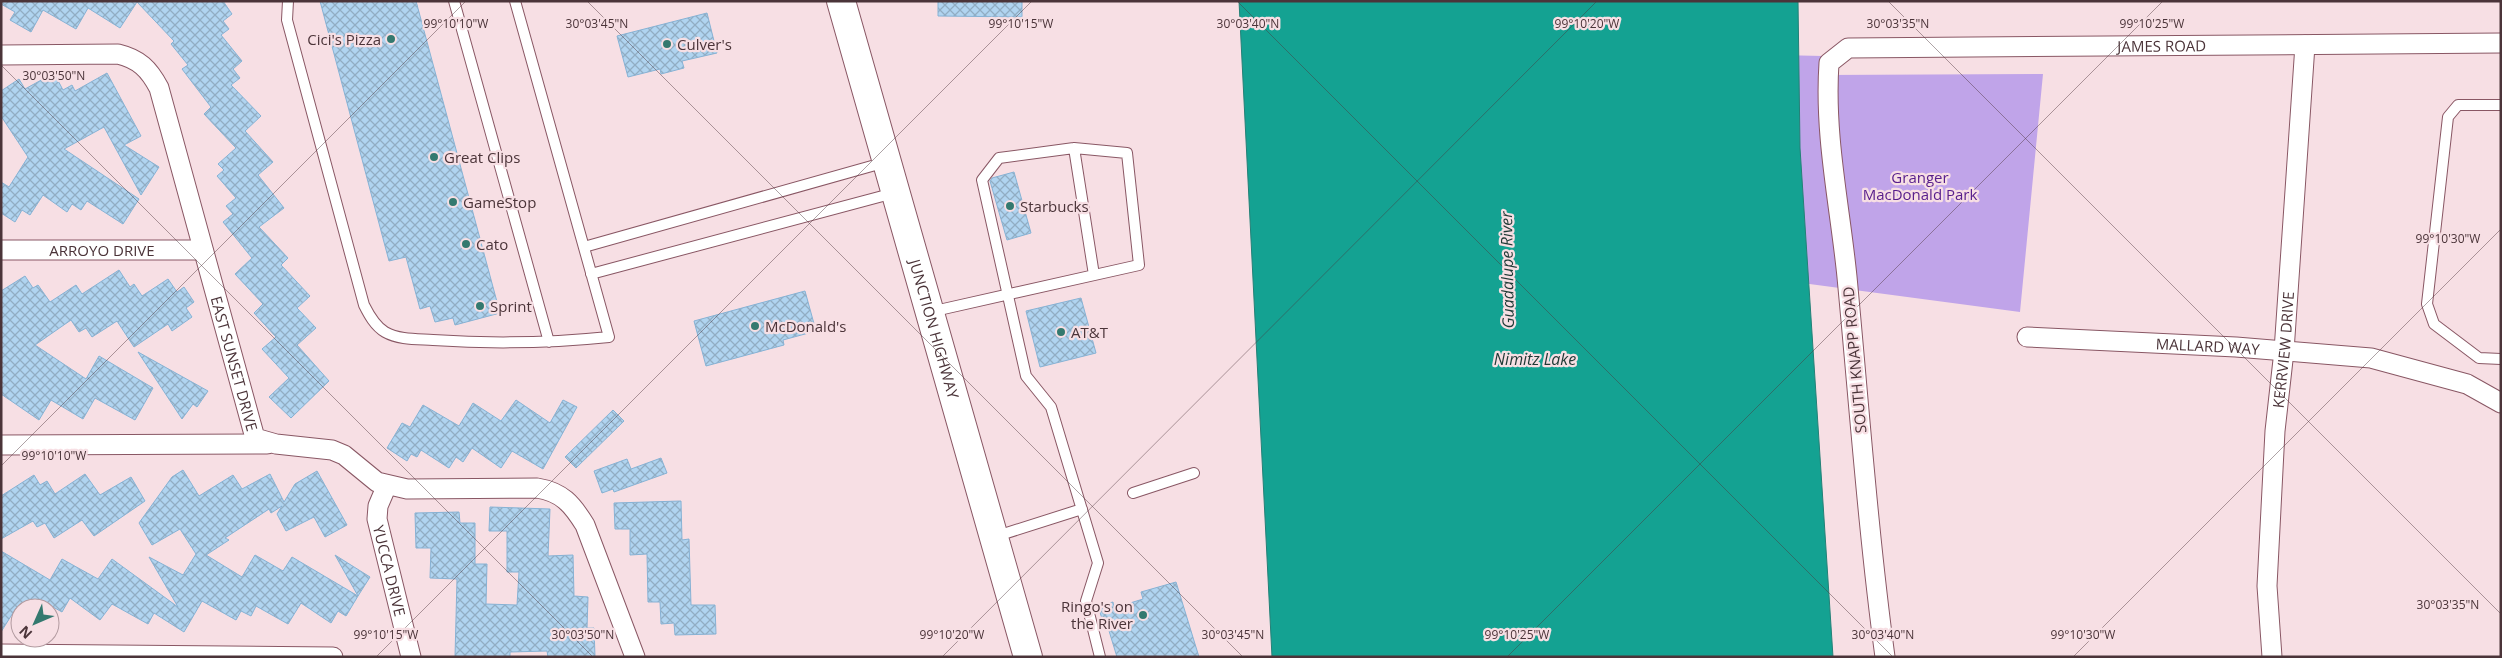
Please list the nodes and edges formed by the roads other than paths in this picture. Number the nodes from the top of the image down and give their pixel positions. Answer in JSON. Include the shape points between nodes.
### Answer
{"nodes":[{"id":1,"x":288,"y":1,"type":"edge"},
{"id":2,"x":454,"y":1,"type":"edge"},
{"id":3,"x":515,"y":1,"type":"edge"},
{"id":4,"x":841,"y":1,"type":"edge"},
{"id":5,"x":2501,"y":44,"type":"edge"},
{"id":6,"x":2305,"y":45,"type":"junction"},
{"id":7,"x":1,"y":55,"type":"edge"},
{"id":8,"x":1829,"y":64,"type":"joint"},
{"id":9,"x":2501,"y":105,"type":"edge"},
{"id":10,"x":1074,"y":148,"type":"junction"},
{"id":11,"x":886,"y":162,"type":"junction"},
{"id":12,"x":894,"y":193,"type":"junction"},
{"id":13,"x":584,"y":248,"type":"junction"},
{"id":14,"x":1,"y":250,"type":"edge"},
{"id":15,"x":203,"y":250,"type":"junction"},
{"id":16,"x":591,"y":274,"type":"junction"},
{"id":17,"x":1094,"y":275,"type":"junction"},
{"id":18,"x":1007,"y":294,"type":"junction"},
{"id":19,"x":928,"y":312,"type":"junction"},
{"id":20,"x":2027,"y":337,"type":"dead end"},
{"id":21,"x":549,"y":342,"type":"junction"},
{"id":22,"x":2284,"y":351,"type":"junction"},
{"id":23,"x":2501,"y":360,"type":"edge"},
{"id":24,"x":2501,"y":403,"type":"edge"},
{"id":25,"x":276,"y":444,"type":"junction"},
{"id":26,"x":1,"y":445,"type":"edge"},
{"id":27,"x":1194,"y":473,"type":"dead end"},
{"id":28,"x":387,"y":485,"type":"junction"},
{"id":29,"x":1133,"y":493,"type":"dead end"},
{"id":30,"x":1082,"y":509,"type":"junction"},
{"id":31,"x":993,"y":537,"type":"junction"},
{"id":32,"x":1,"y":654,"type":"edge"},
{"id":33,"x":333,"y":657,"type":"edge"},
{"id":34,"x":411,"y":657,"type":"edge"},
{"id":35,"x":635,"y":657,"type":"edge"},
{"id":36,"x":1028,"y":657,"type":"edge"},
{"id":37,"x":1100,"y":657,"type":"edge"},
{"id":38,"x":1885,"y":657,"type":"edge"},
{"id":39,"x":2272,"y":657,"type":"edge"}],
"edges":[{"from":1,"to":21,"type":"lane","via":[[287,20],[364,305],[374,323],[399,338]]},
{"from":2,"to":21,"type":"lane"},
{"from":3,"to":13,"type":"lane"},
{"from":4,"to":11,"type":"main road","name":"JUNCTION HIGHWAY"},
{"from":5,"to":6,"type":"street","name":"JAMES ROAD"},
{"from":6,"to":8,"type":"street","name":"JAMES ROAD","via":[[1848,48]]},
{"from":6,"to":22,"type":"street","name":"KERRVIEW DRIVE"},
{"from":7,"to":15,"type":"street","name":"EAST SUNSET DRIVE","via":[[111,53],[132,57],[144,64],[158,88]]},
{"from":8,"to":38,"type":"street","name":"SOUTH KNAPP ROAD","via":[[1828,115],[1833,170],[1847,275],[1858,424]]},
{"from":9,"to":23,"type":"lane","via":[[2458,106],[2448,117],[2427,304],[2434,324],[2479,358]]},
{"from":10,"to":17,"type":"lane"},
{"from":10,"to":17,"type":"lane","via":[[1126,153],[1139,265]]},
{"from":10,"to":18,"type":"lane","via":[[999,158],[982,180]]},
{"from":11,"to":12,"type":"main road","name":"JUNCTION HIGHWAY"},
{"from":11,"to":13,"type":"lane"},
{"from":12,"to":16,"type":"lane"},
{"from":12,"to":19,"type":"main road","name":"JUNCTION HIGHWAY"},
{"from":13,"to":16,"type":"lane"},
{"from":14,"to":15,"type":"street","name":"ARROYO DRIVE"},
{"from":15,"to":25,"type":"street","name":"EAST SUNSET DRIVE","via":[[255,438]]},
{"from":16,"to":21,"type":"lane","via":[[609,336]]},
{"from":17,"to":18,"type":"lane"},
{"from":18,"to":19,"type":"lane"},
{"from":18,"to":30,"type":"lane","via":[[1026,376],[1051,406]]},
{"from":19,"to":31,"type":"main road","name":"JUNCTION HIGHWAY"},
{"from":20,"to":22,"type":"street","name":"MALLARD WAY"},
{"from":22,"to":24,"type":"street","name":"MALLARD WAY","via":[[2371,358],[2467,384]]},
{"from":22,"to":39,"type":"street","name":"KERRVIEW DRIVE","via":[[2275,431],[2267,586]]},
{"from":25,"to":26,"type":"street"},
{"from":25,"to":28,"type":"street","name":"EAST SUNSET DRIVE","via":[[332,450],[344,455],[377,482]]},
{"from":27,"to":29,"type":"lane"},
{"from":28,"to":34,"type":"street","name":"YUCCA DRIVE","via":[[378,506],[377,519]]},
{"from":28,"to":35,"type":"street","name":"EAST SUNSET DRIVE","via":[[407,489],[537,488],[558,493],[586,524]]},
{"from":30,"to":31,"type":"lane"},
{"from":30,"to":37,"type":"lane","via":[[1098,563],[1086,601]]},
{"from":31,"to":36,"type":"main road","name":"JUNCTION HIGHWAY"},
{"from":32,"to":33,"type":"street"}]}
